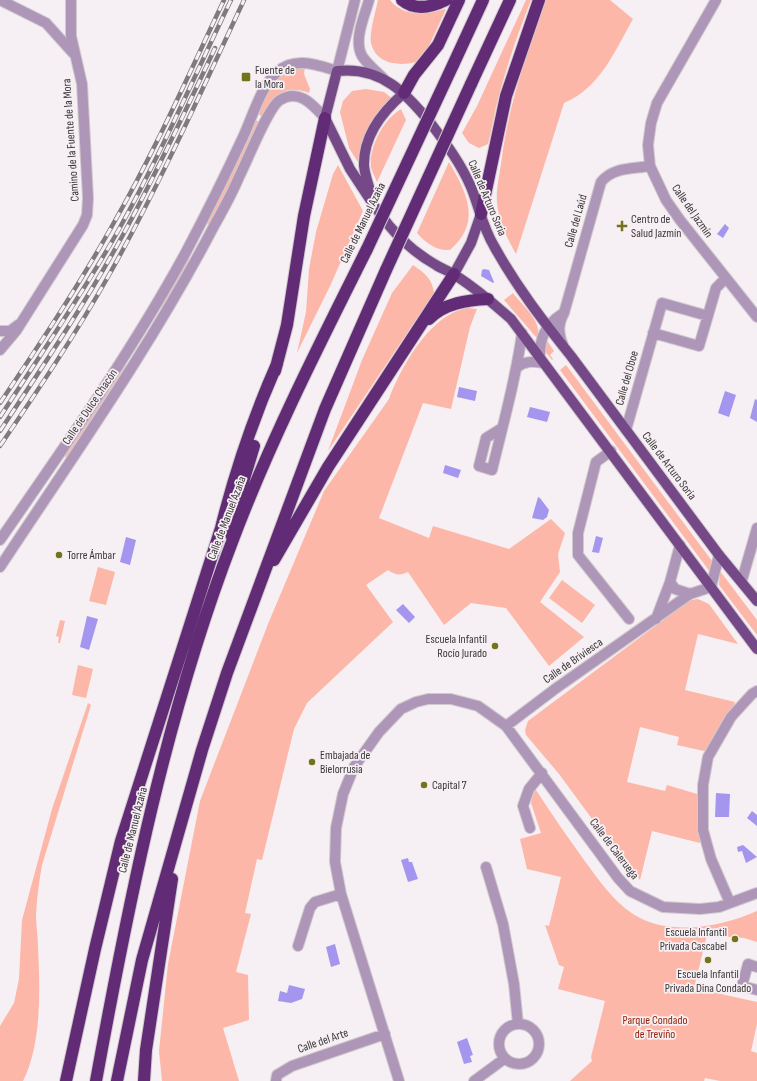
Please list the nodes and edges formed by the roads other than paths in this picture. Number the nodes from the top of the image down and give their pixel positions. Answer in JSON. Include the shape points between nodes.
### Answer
{"nodes":[{"id":1,"x":0,"y":0,"type":"edge"},
{"id":2,"x":71,"y":0,"type":"edge"},
{"id":3,"x":356,"y":0,"type":"edge"},
{"id":4,"x":369,"y":0,"type":"edge"},
{"id":5,"x":402,"y":0,"type":"edge"},
{"id":6,"x":446,"y":0,"type":"edge"},
{"id":7,"x":459,"y":0,"type":"edge"},
{"id":8,"x":483,"y":0,"type":"edge"},
{"id":9,"x":510,"y":0,"type":"edge"},
{"id":10,"x":539,"y":0,"type":"edge"},
{"id":11,"x":716,"y":0,"type":"edge"},
{"id":12,"x":75,"y":56,"type":"junction"},
{"id":13,"x":338,"y":71,"type":"junction"},
{"id":14,"x":384,"y":79,"type":"junction"},
{"id":15,"x":404,"y":93,"type":"junction"},
{"id":16,"x":325,"y":118,"type":"junction"},
{"id":17,"x":650,"y":166,"type":"junction"},
{"id":18,"x":375,"y":207,"type":"junction"},
{"id":19,"x":481,"y":214,"type":"junction"},
{"id":20,"x":186,"y":251,"type":"junction"},
{"id":21,"x":197,"y":258,"type":"junction"},
{"id":22,"x":454,"y":274,"type":"junction"},
{"id":23,"x":726,"y":278,"type":"junction"},
{"id":24,"x":488,"y":299,"type":"junction"},
{"id":25,"x":535,"y":310,"type":"junction"},
{"id":26,"x":561,"y":315,"type":"junction"},
{"id":27,"x":708,"y":316,"type":"junction"},
{"id":28,"x":757,"y":317,"type":"edge"},
{"id":29,"x":22,"y":320,"type":"junction"},
{"id":30,"x":547,"y":327,"type":"junction"},
{"id":31,"x":419,"y":328,"type":"junction"},
{"id":32,"x":0,"y":331,"type":"edge"},
{"id":33,"x":522,"y":333,"type":"junction"},
{"id":34,"x":653,"y":334,"type":"junction"},
{"id":35,"x":564,"y":347,"type":"junction"},
{"id":36,"x":0,"y":350,"type":"edge"},
{"id":37,"x":542,"y":361,"type":"junction"},
{"id":38,"x":277,"y":364,"type":"junction"},
{"id":39,"x":516,"y":368,"type":"junction"},
{"id":40,"x":502,"y":428,"type":"dead end"},
{"id":41,"x":626,"y":430,"type":"junction"},
{"id":42,"x":610,"y":451,"type":"junction"},
{"id":43,"x":757,"y":528,"type":"edge"},
{"id":44,"x":0,"y":540,"type":"edge"},
{"id":45,"x":231,"y":544,"type":"junction"},
{"id":46,"x":680,"y":545,"type":"junction"},
{"id":47,"x":720,"y":555,"type":"junction"},
{"id":48,"x":0,"y":567,"type":"edge"},
{"id":49,"x":261,"y":579,"type":"junction"},
{"id":50,"x":742,"y":580,"type":"junction"},
{"id":51,"x":670,"y":582,"type":"junction"},
{"id":52,"x":711,"y":587,"type":"junction"},
{"id":53,"x":690,"y":594,"type":"junction"},
{"id":54,"x":757,"y":601,"type":"edge"},
{"id":55,"x":629,"y":619,"type":"dead end"},
{"id":56,"x":656,"y":619,"type":"junction"},
{"id":57,"x":757,"y":649,"type":"edge"},
{"id":58,"x":757,"y":691,"type":"edge"},
{"id":59,"x":179,"y":707,"type":"junction"},
{"id":60,"x":506,"y":726,"type":"junction"},
{"id":61,"x":542,"y":773,"type":"junction"},
{"id":62,"x":183,"y":815,"type":"junction"},
{"id":63,"x":530,"y":828,"type":"dead end"},
{"id":64,"x":486,"y":867,"type":"dead end"},
{"id":65,"x":112,"y":882,"type":"junction"},
{"id":66,"x":757,"y":893,"type":"edge"},
{"id":67,"x":341,"y":894,"type":"junction"},
{"id":68,"x":730,"y":903,"type":"junction"},
{"id":69,"x":298,"y":946,"type":"dead end"},
{"id":70,"x":757,"y":966,"type":"edge"},
{"id":71,"x":757,"y":990,"type":"edge"},
{"id":72,"x":518,"y":1024,"type":"junction"},
{"id":73,"x":385,"y":1034,"type":"junction"},
{"id":74,"x":504,"y":1059,"type":"junction"},
{"id":75,"x":66,"y":1081,"type":"edge"},
{"id":76,"x":96,"y":1081,"type":"edge"},
{"id":77,"x":117,"y":1081,"type":"edge"},
{"id":78,"x":144,"y":1081,"type":"edge"},
{"id":79,"x":276,"y":1081,"type":"edge"},
{"id":80,"x":399,"y":1081,"type":"edge"},
{"id":81,"x":474,"y":1081,"type":"edge"}],
"edges":[{"from":1,"to":12,"type":"street","via":[[46,23]]},
{"from":2,"to":12,"type":"street","name":"Camino de la Fuente de la Mora","via":[[71,36]]},
{"from":3,"to":13,"type":"street"},
{"from":4,"to":14,"type":"street","via":[[359,36],[360,50],[362,56]]},
{"from":5,"to":6,"type":"highway","via":[[420,7],[434,6]]},
{"from":7,"to":15,"type":"highway","via":[[438,45],[414,75]]},
{"from":8,"to":45,"type":"highway","name":"Calle de Manuel Azaña","bridge":true,"via":[[293,398]]},
{"from":9,"to":49,"type":"highway","bridge":true,"via":[[325,409]]},
{"from":10,"to":19,"type":"highway","via":[[506,96]]},
{"from":11,"to":17,"type":"street","name":"Calle del Jazmín","via":[[657,103],[648,145]]},
{"from":12,"to":29,"type":"street","name":"Camino de la Fuente de la Mora","via":[[82,84],[87,215]]},
{"from":13,"to":14,"type":"main road","name":"Calle de Arturo Soria","via":[[351,69]]},
{"from":13,"to":16,"type":"main road"},
{"from":13,"to":20,"type":"street","name":"Calle de Dulce Chacón","via":[[310,63],[297,63],[276,73],[262,94]]},
{"from":14,"to":15,"type":"main road","name":"Calle de Arturo Soria"},
{"from":15,"to":18,"type":"main road","via":[[383,114],[368,142],[364,167]]},
{"from":15,"to":19,"type":"main road","name":"Calle de Arturo Soria","via":[[452,151],[471,187]]},
{"from":16,"to":18,"type":"main road","via":[[350,169]]},
{"from":16,"to":21,"type":"street","name":"Calle de Dulce Chacón","via":[[308,100],[301,97],[291,96],[276,103]]},
{"from":16,"to":38,"type":"highway","via":[[300,236],[287,325]]},
{"from":17,"to":23,"type":"street","name":"Calle del Jazmín","via":[[666,200]]},
{"from":17,"to":26,"type":"street","name":"Calle del Laúd","via":[[615,170],[606,175],[601,182]]},
{"from":18,"to":22,"type":"main road","via":[[411,248],[435,265]]},
{"from":19,"to":22,"type":"main road","via":[[471,243]]},
{"from":19,"to":25,"type":"main road","name":"Calle de Arturo Soria","via":[[493,244]]},
{"from":20,"to":21,"type":"street"},
{"from":20,"to":44,"type":"street","name":"Calle de Dulce Chacón","via":[[127,353]]},
{"from":21,"to":48,"type":"street","name":"Calle de Dulce Chacón","via":[[136,362]]},
{"from":22,"to":24,"type":"main road"},
{"from":22,"to":31,"type":"highway"},
{"from":23,"to":27,"type":"street","via":[[716,288]]},
{"from":23,"to":28,"type":"street","name":"Calle del Jazmín"},
{"from":24,"to":31,"type":"highway","via":[[460,302],[442,309]]},
{"from":24,"to":33,"type":"main road","via":[[511,319]]},
{"from":25,"to":26,"type":"street","via":[[544,318],[550,319]]},
{"from":25,"to":30,"type":"main road","name":"Calle de Arturo Soria"},
{"from":26,"to":30,"type":"street","name":"Calle del Laúd"},
{"from":26,"to":35,"type":"street","via":[[559,336]]},
{"from":27,"to":34,"type":"street","via":[[699,346]]},
{"from":27,"to":34,"type":"street","name":"Calle del Oboe","via":[[662,303]]},
{"from":29,"to":32,"type":"street","via":[[10,330]]},
{"from":29,"to":36,"type":"street","name":"Camino de la Fuente de la Mora"},
{"from":30,"to":35,"type":"main road","name":"Calle de Arturo Soria"},
{"from":30,"to":37,"type":"street","via":[[540,349]]},
{"from":31,"to":49,"type":"highway","via":[[328,467]]},
{"from":33,"to":37,"type":"main road"},
{"from":33,"to":39,"type":"street"},
{"from":34,"to":41,"type":"street","name":"Calle del Oboe"},
{"from":35,"to":41,"type":"main road","name":"Calle de Arturo Soria"},
{"from":37,"to":39,"type":"street","via":[[531,361]]},
{"from":37,"to":42,"type":"main road"},
{"from":38,"to":45,"type":"highway","via":[[231,522]]},
{"from":38,"to":65,"type":"highway","via":[[264,393],[228,496],[221,528],[121,841]]},
{"from":39,"to":40,"type":"street"},
{"from":41,"to":47,"type":"main road","name":"Calle de Arturo Soria"},
{"from":42,"to":46,"type":"main road"},
{"from":42,"to":55,"type":"street","via":[[596,462],[578,533],[578,555]]},
{"from":43,"to":50,"type":"street"},
{"from":45,"to":59,"type":"highway","name":"Calle de Manuel Azaña"},
{"from":46,"to":51,"type":"street"},
{"from":46,"to":52,"type":"main road"},
{"from":47,"to":50,"type":"main road","name":"Calle de Arturo Soria"},
{"from":47,"to":52,"type":"street"},
{"from":49,"to":62,"type":"highway","via":[[227,673]]},
{"from":50,"to":54,"type":"main road","name":"Calle de Arturo Soria"},
{"from":51,"to":53,"type":"street","via":[[675,589]]},
{"from":51,"to":56,"type":"street"},
{"from":52,"to":53,"type":"street","name":"Calle de Briviesca"},
{"from":52,"to":57,"type":"main road"},
{"from":53,"to":56,"type":"street","name":"Calle de Briviesca"},
{"from":56,"to":60,"type":"street","name":"Calle de Briviesca"},
{"from":58,"to":68,"type":"street","via":[[731,717],[708,757],[703,785],[703,830],[711,859]]},
{"from":59,"to":65,"type":"highway","via":[[165,731]]},
{"from":59,"to":76,"type":"highway","name":"Calle de Manuel Azaña","via":[[135,881]]},
{"from":60,"to":61,"type":"street","name":"Calle de Caleruega"},
{"from":60,"to":67,"type":"street","name":"Calle de Caleruega","via":[[478,706],[451,699],[428,699],[401,709],[378,732],[354,767],[343,794],[336,828],[335,862]]},
{"from":61,"to":63,"type":"street","via":[[529,789],[523,806]]},
{"from":61,"to":68,"type":"street","name":"Calle de Caleruega","via":[[630,891],[663,907],[700,909]]},
{"from":62,"to":77,"type":"highway","via":[[142,960]]},
{"from":62,"to":78,"type":"highway","via":[[146,1050]]},
{"from":64,"to":72,"type":"street","via":[[503,924]]},
{"from":65,"to":75,"type":"highway"},
{"from":66,"to":68,"type":"street","name":"Calle de Caleruega"},
{"from":67,"to":69,"type":"street","via":[[315,902],[310,908]]},
{"from":67,"to":73,"type":"street","name":"Calle de Caleruega"},
{"from":70,"to":71,"type":"street","via":[[748,964],[742,986]]},
{"from":72,"to":74,"type":"street","via":[[507,1028],[500,1037],[499,1048]]},
{"from":72,"to":74,"type":"street","via":[[530,1027],[538,1038],[538,1051],[529,1061],[516,1064]]},
{"from":73,"to":79,"type":"street","name":"Calle del Arte","via":[[292,1066],[277,1075]]},
{"from":73,"to":80,"type":"street","name":"Calle de Caleruega"},
{"from":74,"to":81,"type":"street"}]}
